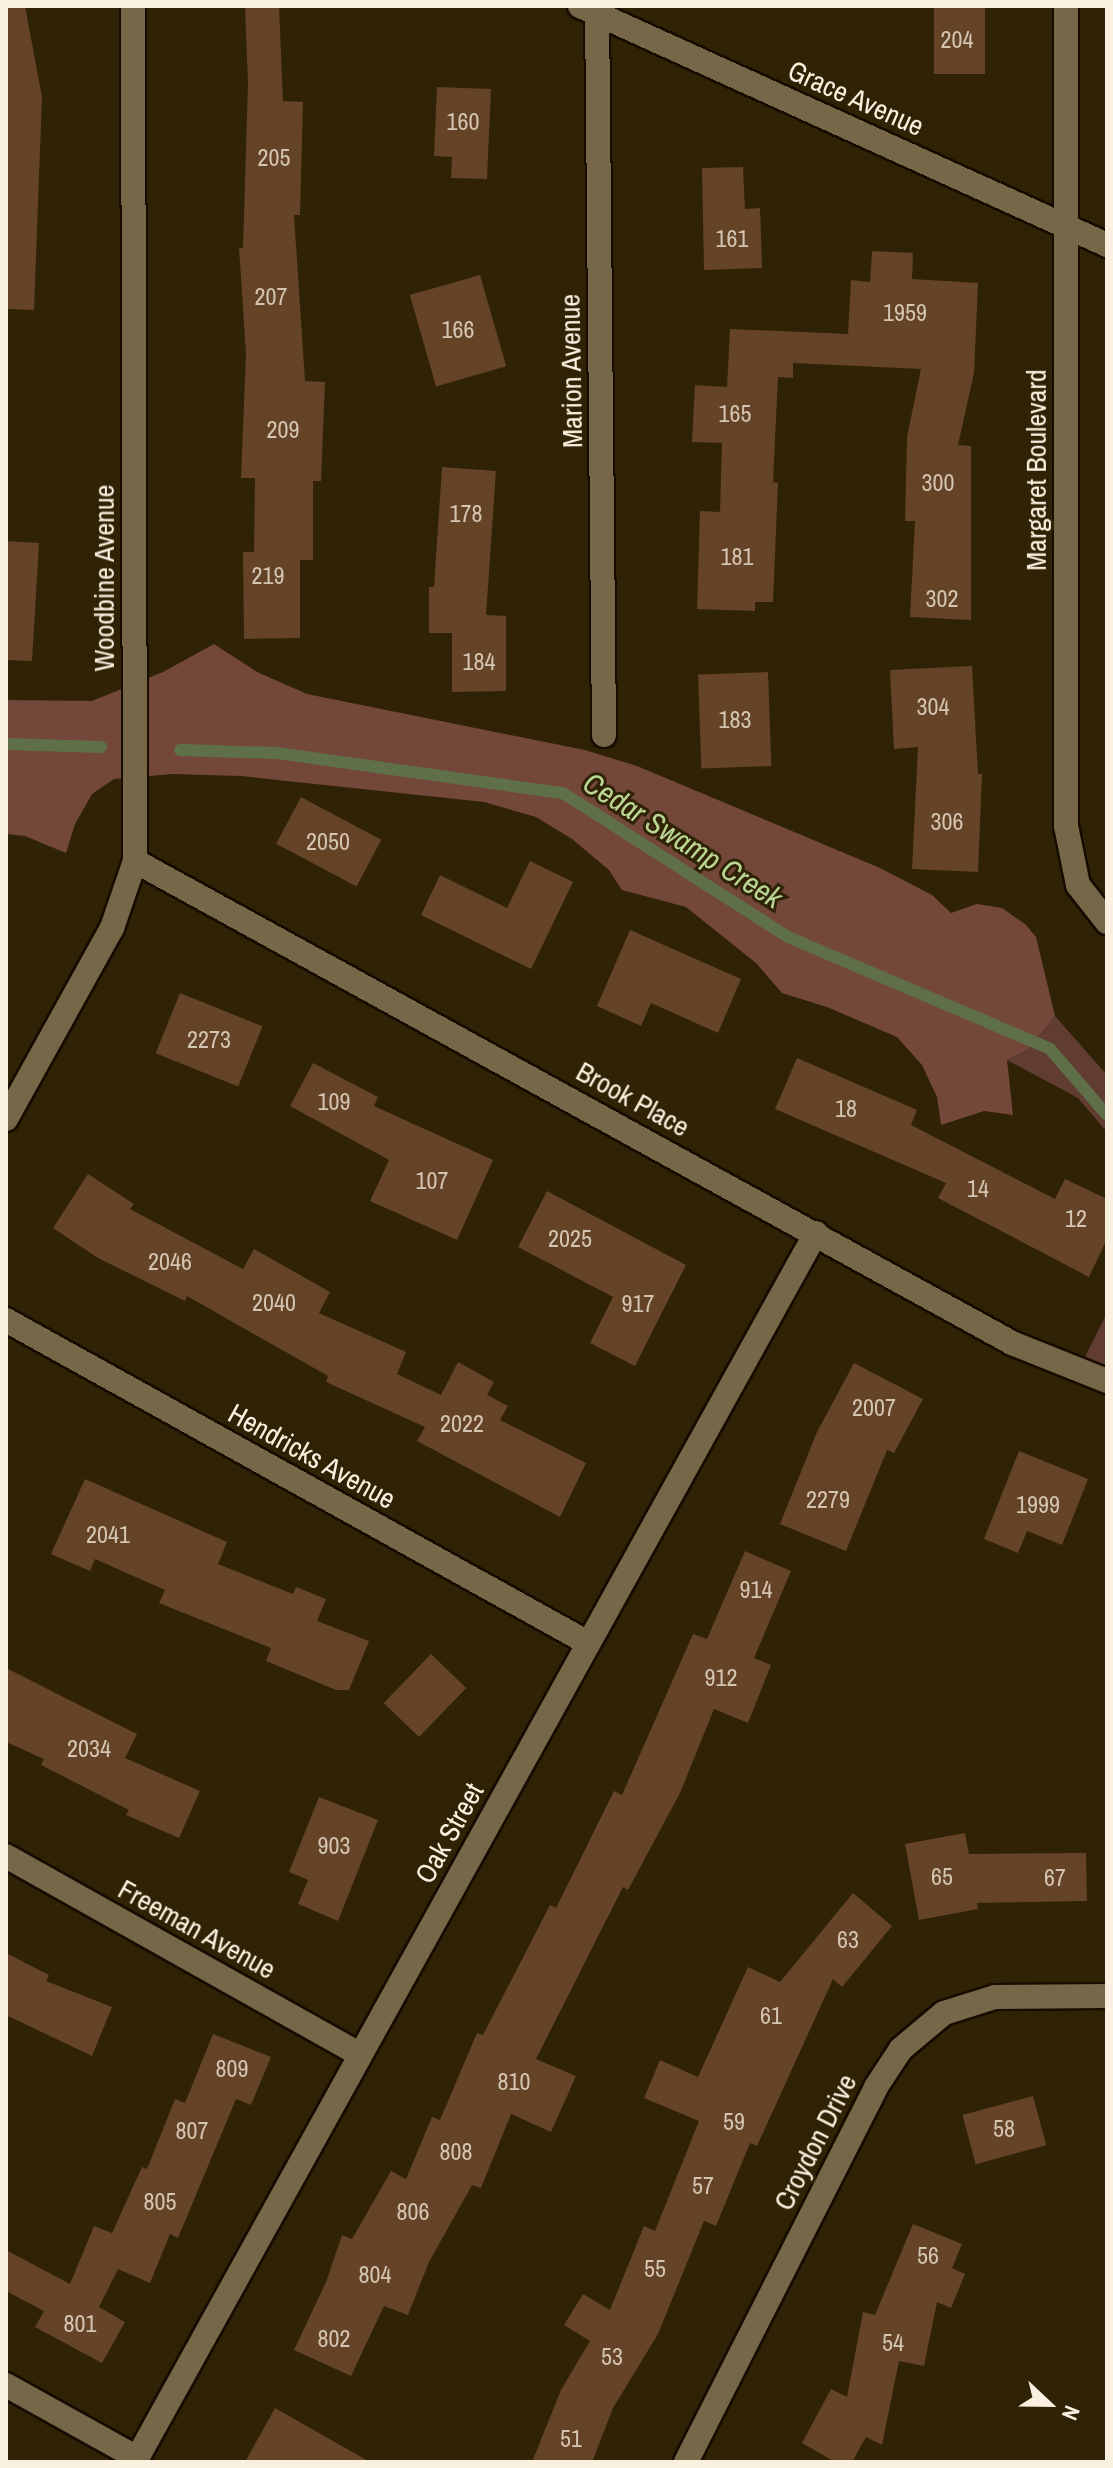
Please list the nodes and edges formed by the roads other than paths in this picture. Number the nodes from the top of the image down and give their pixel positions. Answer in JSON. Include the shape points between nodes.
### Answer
{"nodes":[{"id":1,"x":133,"y":6,"type":"edge"},
{"id":2,"x":1066,"y":6,"type":"edge"},
{"id":3,"x":592,"y":9,"type":"edge"},
{"id":4,"x":1066,"y":226,"type":"junction"},
{"id":5,"x":1107,"y":245,"type":"edge"},
{"id":6,"x":604,"y":735,"type":"dead end"},
{"id":7,"x":135,"y":861,"type":"junction"},
{"id":8,"x":1107,"y":922,"type":"edge"},
{"id":9,"x":6,"y":1119,"type":"edge"},
{"id":10,"x":816,"y":1233,"type":"junction"},
{"id":11,"x":6,"y":1320,"type":"edge"},
{"id":12,"x":1107,"y":1381,"type":"edge"},
{"id":13,"x":588,"y":1643,"type":"junction"},
{"id":14,"x":6,"y":1856,"type":"edge"},
{"id":15,"x":1107,"y":1996,"type":"edge"},
{"id":16,"x":359,"y":2054,"type":"junction"},
{"id":17,"x":6,"y":2385,"type":"edge"},
{"id":18,"x":136,"y":2460,"type":"edge"},
{"id":19,"x":686,"y":2462,"type":"edge"}],
"edges":[{"from":1,"to":7,"type":"street","name":"Woodbine Avenue"},
{"from":2,"to":4,"type":"street","name":"Margaret Boulevard"},
{"from":3,"to":4,"type":"street","name":"Grace Avenue"},
{"from":3,"to":6,"type":"street","name":"Marion Avenue"},
{"from":4,"to":5,"type":"street","name":"Grace Avenue"},
{"from":4,"to":8,"type":"street","name":"Margaret Boulevard","via":[[1066,826],[1078,885]]},
{"from":7,"to":9,"type":"street","name":"Woodbine Avenue","via":[[112,928]]},
{"from":7,"to":10,"type":"street","name":"Brook Place"},
{"from":10,"to":12,"type":"street","name":"Brook Place","via":[[1012,1343]]},
{"from":10,"to":13,"type":"street","name":"Oak Street"},
{"from":11,"to":13,"type":"street","name":"Hendricks Avenue"},
{"from":13,"to":16,"type":"street","name":"Oak Street"},
{"from":14,"to":16,"type":"street","name":"Freeman Avenue"},
{"from":15,"to":19,"type":"street","name":"Croydon Drive","via":[[995,1997],[944,2013],[901,2049],[876,2087]]},
{"from":16,"to":18,"type":"street","name":"Oak Street"},
{"from":17,"to":18,"type":"street"}]}
